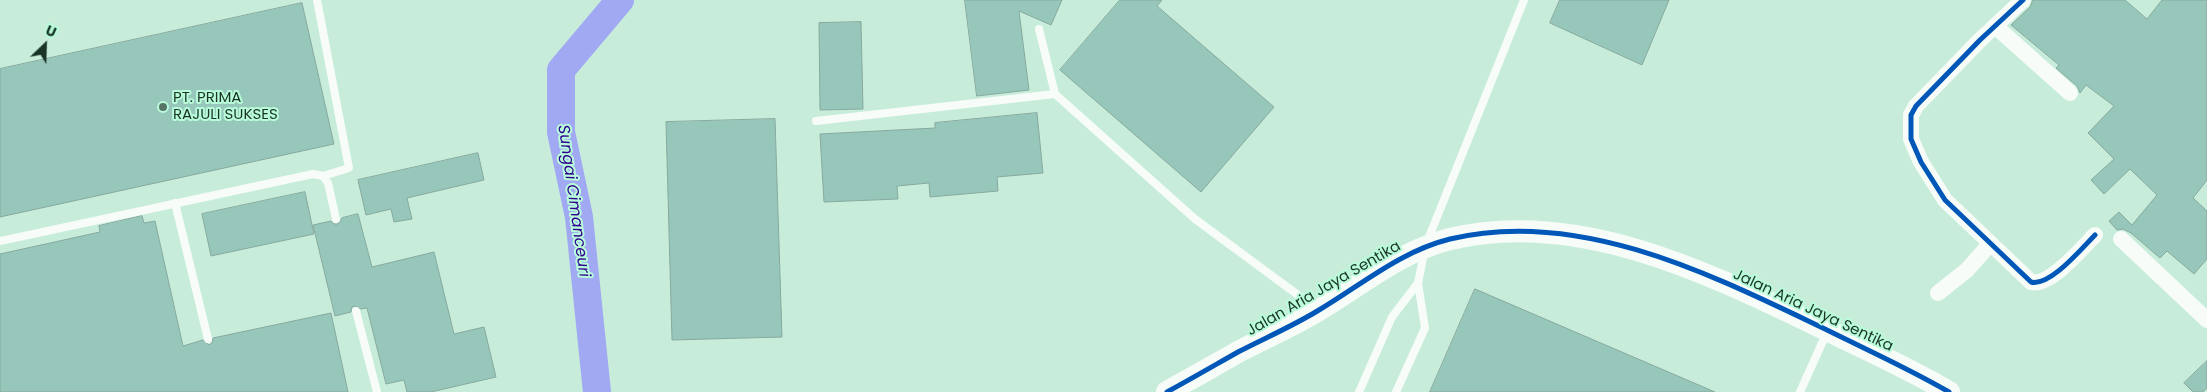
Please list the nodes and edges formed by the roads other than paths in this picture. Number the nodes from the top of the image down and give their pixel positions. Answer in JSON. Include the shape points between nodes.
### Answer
{"nodes":[{"id":1,"x":317,"y":0,"type":"edge"},
{"id":2,"x":1524,"y":0,"type":"edge"},
{"id":3,"x":2022,"y":0,"type":"edge"},
{"id":4,"x":1995,"y":26,"type":"junction"},
{"id":5,"x":1039,"y":29,"type":"dead end"},
{"id":6,"x":2070,"y":93,"type":"dead end"},
{"id":7,"x":1055,"y":94,"type":"junction"},
{"id":8,"x":816,"y":121,"type":"dead end"},
{"id":9,"x":323,"y":176,"type":"junction"},
{"id":10,"x":176,"y":203,"type":"junction"},
{"id":11,"x":336,"y":219,"type":"dead end"},
{"id":12,"x":2096,"y":235,"type":"dead end"},
{"id":13,"x":2121,"y":239,"type":"dead end"},
{"id":14,"x":0,"y":242,"type":"edge"},
{"id":15,"x":1990,"y":244,"type":"junction"},
{"id":16,"x":1425,"y":247,"type":"junction"},
{"id":17,"x":1418,"y":283,"type":"junction"},
{"id":18,"x":1938,"y":293,"type":"dead end"},
{"id":19,"x":1318,"y":310,"type":"junction"},
{"id":20,"x":356,"y":311,"type":"dead end"},
{"id":21,"x":2207,"y":320,"type":"edge"},
{"id":22,"x":1828,"y":331,"type":"junction"},
{"id":23,"x":208,"y":339,"type":"dead end"},
{"id":24,"x":377,"y":392,"type":"edge"},
{"id":25,"x":1167,"y":392,"type":"edge"},
{"id":26,"x":1359,"y":392,"type":"edge"},
{"id":27,"x":1396,"y":392,"type":"edge"},
{"id":28,"x":1800,"y":392,"type":"edge"},
{"id":29,"x":1949,"y":392,"type":"edge"}],
"edges":[{"from":1,"to":9,"type":"lane","via":[[349,168]]},
{"from":2,"to":16,"type":"lane"},
{"from":3,"to":4,"type":"street"},
{"from":4,"to":6,"type":"street"},
{"from":4,"to":15,"type":"street","via":[[1922,100],[1911,115],[1910,124],[1911,139],[1921,162],[1944,200]]},
{"from":5,"to":7,"type":"lane"},
{"from":7,"to":8,"type":"lane"},
{"from":7,"to":19,"type":"lane","via":[[1195,219]]},
{"from":9,"to":10,"type":"lane","via":[[313,174]]},
{"from":9,"to":11,"type":"lane","via":[[328,183]]},
{"from":10,"to":14,"type":"lane"},
{"from":10,"to":23,"type":"lane"},
{"from":12,"to":15,"type":"street","via":[[2040,283],[2031,282],[2023,276]]},
{"from":13,"to":21,"type":"street"},
{"from":15,"to":18,"type":"street","via":[[1967,270]]},
{"from":16,"to":17,"type":"lane"},
{"from":16,"to":19,"type":"street","name":"Jalan Aria Jaya Sentika","via":[[1386,267]]},
{"from":16,"to":22,"type":"street","name":"Jalan Aria Jaya Sentika","via":[[1486,233],[1526,231],[1604,241],[1670,261],[1761,298]]},
{"from":17,"to":26,"type":"lane","via":[[1392,317]]},
{"from":17,"to":27,"type":"lane","via":[[1426,328]]},
{"from":19,"to":25,"type":"street","name":"Jalan Aria Jaya Sentika"},
{"from":20,"to":24,"type":"lane"},
{"from":22,"to":28,"type":"lane"},
{"from":22,"to":29,"type":"street","name":"Jalan Aria Jaya Sentika","via":[[1911,370]]}]}
